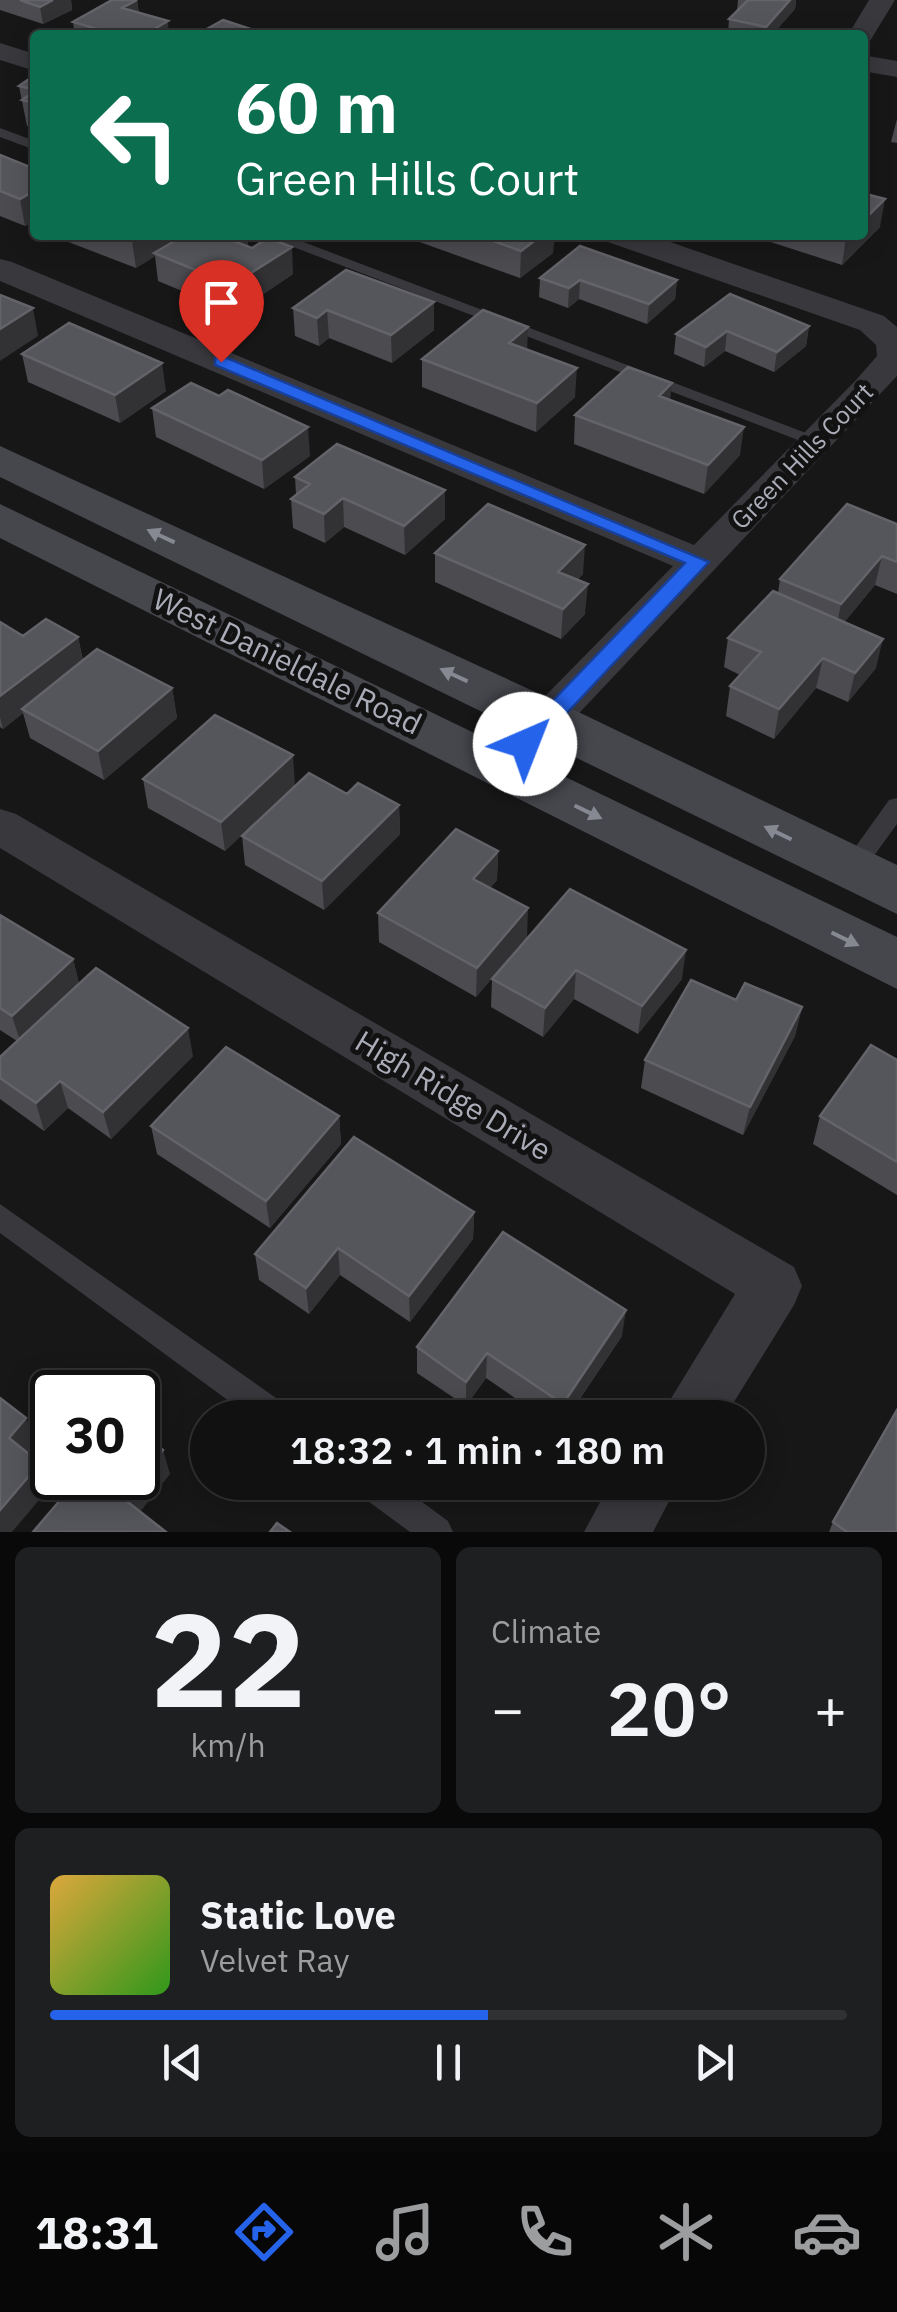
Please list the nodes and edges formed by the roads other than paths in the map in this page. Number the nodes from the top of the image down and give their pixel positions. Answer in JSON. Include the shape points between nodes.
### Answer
{"nodes":[{"id":1,"x":882,"y":0,"type":"edge"},
{"id":2,"x":864,"y":30,"type":"edge"},
{"id":3,"x":868,"y":64,"type":"edge"},
{"id":4,"x":897,"y":69,"type":"edge"},
{"id":5,"x":0,"y":132,"type":"edge"},
{"id":6,"x":30,"y":144,"type":"edge"},
{"id":7,"x":283,"y":240,"type":"edge"},
{"id":8,"x":640,"y":240,"type":"edge"},
{"id":9,"x":0,"y":270,"type":"edge"},
{"id":10,"x":818,"y":440,"type":"junction"},
{"id":11,"x":0,"y":460,"type":"edge"},
{"id":12,"x":0,"y":519,"type":"edge"},
{"id":13,"x":699,"y":562,"type":"junction"},
{"id":14,"x":549,"y":720,"type":"junction"},
{"id":15,"x":501,"y":768,"type":"junction"},
{"id":16,"x":894,"y":816,"type":"edge"},
{"id":17,"x":0,"y":826,"type":"edge"},
{"id":18,"x":874,"y":880,"type":"edge"},
{"id":19,"x":897,"y":965,"type":"edge"},
{"id":20,"x":0,"y":1218,"type":"edge"},
{"id":21,"x":253,"y":1400,"type":"edge"},
{"id":22,"x":700,"y":1400,"type":"edge"},
{"id":23,"x":393,"y":1500,"type":"edge"},
{"id":24,"x":636,"y":1500,"type":"edge"},
{"id":25,"x":437,"y":1532,"type":"edge"},
{"id":26,"x":616,"y":1532,"type":"edge"}],
"edges":[{"from":1,"to":2,"type":"street"},
{"from":3,"to":4,"type":"street"},
{"from":5,"to":6,"type":"lane"},
{"from":7,"to":10,"type":"lane"},
{"from":8,"to":10,"type":"street","name":"Green Hills Court","via":[[886,331],[894,358]]},
{"from":9,"to":13,"type":"street"},
{"from":10,"to":13,"type":"street","name":"Green Hills Court"},
{"from":14,"to":11,"type":"main road","name":"West Danieldale Road","one_way":true},
{"from":12,"to":15,"type":"main road","name":"West Danieldale Road"},
{"from":13,"to":14,"type":"street","name":"Green Hills Court"},
{"from":14,"to":15,"type":"street","name":"Green Hills Court"},
{"from":18,"to":14,"type":"main road","name":"West Danieldale Road","one_way":true},
{"from":15,"to":19,"type":"main road","name":"West Danieldale Road","one_way":true},
{"from":16,"to":18,"type":"lane"},
{"from":17,"to":22,"type":"street","name":"High Ridge Drive","via":[[773,1286]]},
{"from":20,"to":21,"type":"lane"},
{"from":23,"to":25,"type":"lane"},
{"from":24,"to":26,"type":"street"}]}
